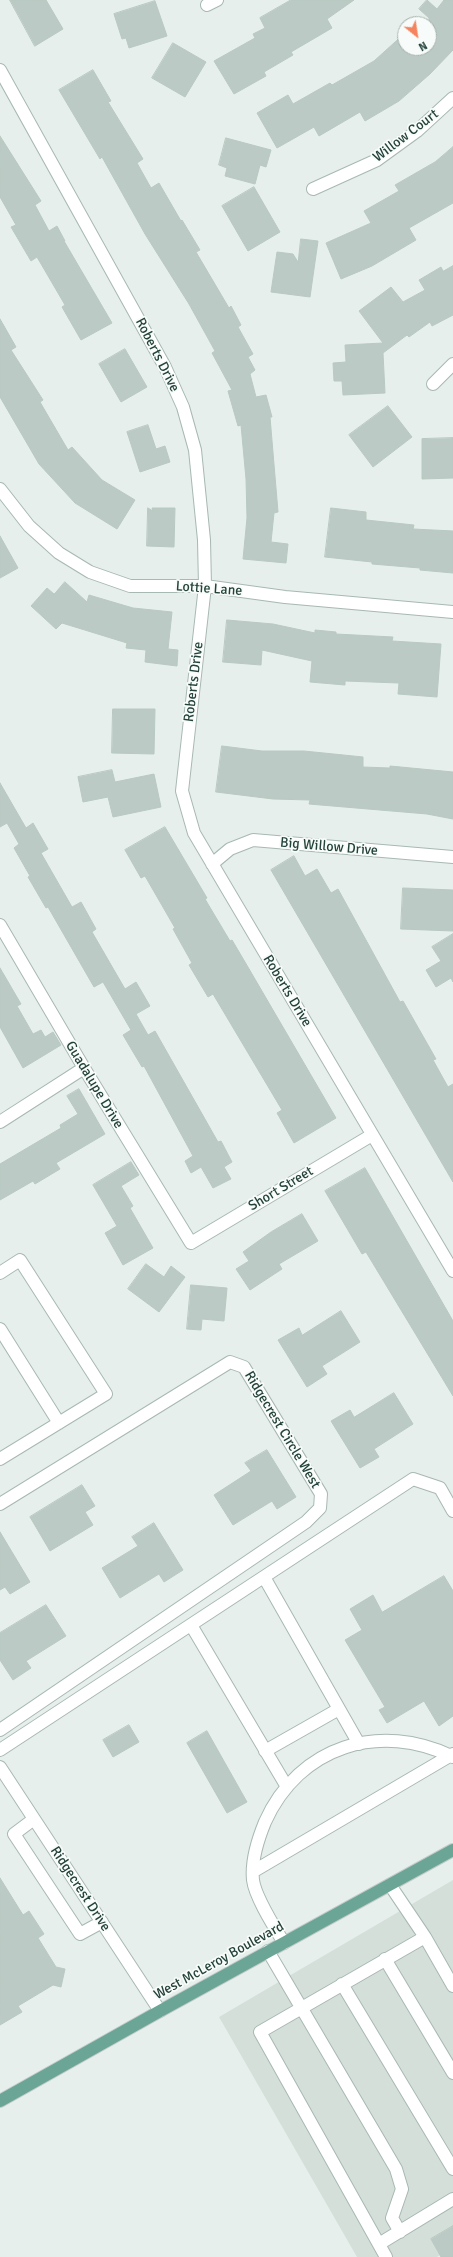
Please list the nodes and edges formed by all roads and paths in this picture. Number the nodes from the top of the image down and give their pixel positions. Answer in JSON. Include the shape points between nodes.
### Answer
{"nodes":[{"id":1,"x":0,"y":70,"type":"edge"},
{"id":2,"x":453,"y":98,"type":"edge"},
{"id":3,"x":313,"y":189,"type":"dead end"},
{"id":4,"x":453,"y":364,"type":"edge"},
{"id":5,"x":433,"y":384,"type":"dead end"},
{"id":6,"x":0,"y":489,"type":"edge"},
{"id":7,"x":205,"y":586,"type":"junction"},
{"id":8,"x":453,"y":612,"type":"edge"},
{"id":9,"x":453,"y":857,"type":"edge"},
{"id":10,"x":212,"y":864,"type":"junction"},
{"id":11,"x":0,"y":925,"type":"edge"},
{"id":12,"x":84,"y":1068,"type":"junction"},
{"id":13,"x":0,"y":1122,"type":"edge"},
{"id":14,"x":372,"y":1135,"type":"junction"},
{"id":15,"x":191,"y":1243,"type":"joint"},
{"id":16,"x":453,"y":1271,"type":"edge"},
{"id":17,"x":0,"y":1273,"type":"edge"},
{"id":18,"x":0,"y":1329,"type":"edge"},
{"id":19,"x":59,"y":1423,"type":"junction"},
{"id":20,"x":0,"y":1459,"type":"edge"},
{"id":21,"x":0,"y":1504,"type":"edge"},
{"id":22,"x":453,"y":1511,"type":"edge"},
{"id":23,"x":264,"y":1577,"type":"junction"},
{"id":24,"x":191,"y":1625,"type":"junction"},
{"id":25,"x":339,"y":1710,"type":"junction"},
{"id":26,"x":0,"y":1730,"type":"edge"},
{"id":27,"x":359,"y":1744,"type":"junction"},
{"id":28,"x":0,"y":1750,"type":"edge"},
{"id":29,"x":265,"y":1751,"type":"junction"},
{"id":30,"x":452,"y":1755,"type":"edge"},
{"id":31,"x":1,"y":1770,"type":"edge"},
{"id":32,"x":287,"y":1787,"type":"junction"},
{"id":33,"x":34,"y":1819,"type":"junction"},
{"id":34,"x":453,"y":1850,"type":"edge"},
{"id":35,"x":254,"y":1871,"type":"junction"},
{"id":36,"x":390,"y":1885,"type":"junction"},
{"id":37,"x":102,"y":1922,"type":"junction"},
{"id":38,"x":424,"y":1937,"type":"junction"},
{"id":39,"x":284,"y":1943,"type":"junction"},
{"id":40,"x":268,"y":1951,"type":"junction"},
{"id":41,"x":385,"y":1959,"type":"junction"},
{"id":42,"x":342,"y":1984,"type":"junction"},
{"id":43,"x":453,"y":1986,"type":"edge"},
{"id":44,"x":301,"y":2008,"type":"junction"},
{"id":45,"x":160,"y":2011,"type":"junction"},
{"id":46,"x":453,"y":2074,"type":"edge"},
{"id":47,"x":0,"y":2101,"type":"edge"},
{"id":48,"x":453,"y":2169,"type":"edge"},
{"id":49,"x":453,"y":2199,"type":"edge"},
{"id":50,"x":400,"y":2232,"type":"junction"},
{"id":51,"x":379,"y":2244,"type":"junction"},
{"id":52,"x":386,"y":2257,"type":"edge"}],
"edges":[{"from":1,"to":7,"type":"street","name":"Roberts Drive","via":[[165,367],[184,407],[195,450],[204,540]]},
{"from":2,"to":3,"type":"street","name":"Willow Court","via":[[417,131],[377,160]]},
{"from":4,"to":5,"type":"street"},
{"from":6,"to":7,"type":"street","name":"Lottie Lane","via":[[29,526],[58,553],[90,572],[130,586]]},
{"from":7,"to":8,"type":"street","name":"Lottie Lane","via":[[285,597]]},
{"from":7,"to":10,"type":"street","name":"Roberts Drive","via":[[182,791],[194,833]]},
{"from":9,"to":10,"type":"street","name":"Big Willow Drive","via":[[253,840],[230,850]]},
{"from":10,"to":14,"type":"street","name":"Roberts Drive"},
{"from":11,"to":12,"type":"street","name":"Guadalupe Drive"},
{"from":12,"to":13,"type":"street"},
{"from":12,"to":15,"type":"street","name":"Guadalupe Drive"},
{"from":14,"to":15,"type":"street","name":"Short Street"},
{"from":14,"to":16,"type":"street","name":"Roberts Drive"},
{"from":17,"to":19,"type":"street","via":[[20,1260],[106,1394]]},
{"from":18,"to":19,"type":"street"},
{"from":19,"to":20,"type":"street"},
{"from":21,"to":26,"type":"street","name":"Ridgecrest Circle West","via":[[230,1362],[244,1367],[321,1494],[320,1508],[306,1522]]},
{"from":22,"to":23,"type":"street","via":[[440,1488],[413,1480]]},
{"from":23,"to":24,"type":"street"},
{"from":23,"to":25,"type":"street"},
{"from":24,"to":28,"type":"street"},
{"from":24,"to":29,"type":"street"},
{"from":25,"to":27,"type":"street"},
{"from":25,"to":29,"type":"street"},
{"from":27,"to":30,"type":"street","via":[[377,1740],[419,1743]]},
{"from":27,"to":32,"type":"street","via":[[337,1749],[301,1770]]},
{"from":29,"to":32,"type":"street"},
{"from":30,"to":35,"type":"street"},
{"from":31,"to":33,"type":"street","name":"Ridgecrest Drive"},
{"from":32,"to":35,"type":"street","via":[[274,1802],[257,1840]]},
{"from":33,"to":37,"type":"street","name":"Ridgecrest Drive"},
{"from":33,"to":37,"type":"street","via":[[14,1834],[80,1934]]},
{"from":34,"to":36,"type":"main road","name":"West McLeroy Boulevard"},
{"from":35,"to":39,"type":"street","via":[[253,1881],[266,1913]]},
{"from":36,"to":38,"type":"street"},
{"from":36,"to":39,"type":"main road","name":"West McLeroy Boulevard"},
{"from":37,"to":45,"type":"street","name":"Ridgecrest Drive"},
{"from":38,"to":41,"type":"street"},
{"from":38,"to":43,"type":"street"},
{"from":39,"to":40,"type":"main road","name":"West McLeroy Boulevard"},
{"from":40,"to":44,"type":"street"},
{"from":40,"to":45,"type":"main road","name":"West McLeroy Boulevard"},
{"from":41,"to":42,"type":"street"},
{"from":41,"to":46,"type":"street"},
{"from":42,"to":44,"type":"street"},
{"from":42,"to":48,"type":"street"},
{"from":44,"to":50,"type":"street","via":[[396,2169],[402,2189],[392,2218]]},
{"from":44,"to":51,"type":"street","via":[[260,2032]]},
{"from":45,"to":47,"type":"main road","name":"West McLeroy Boulevard"},
{"from":49,"to":50,"type":"street"},
{"from":50,"to":51,"type":"street"},
{"from":51,"to":52,"type":"street"}]}
